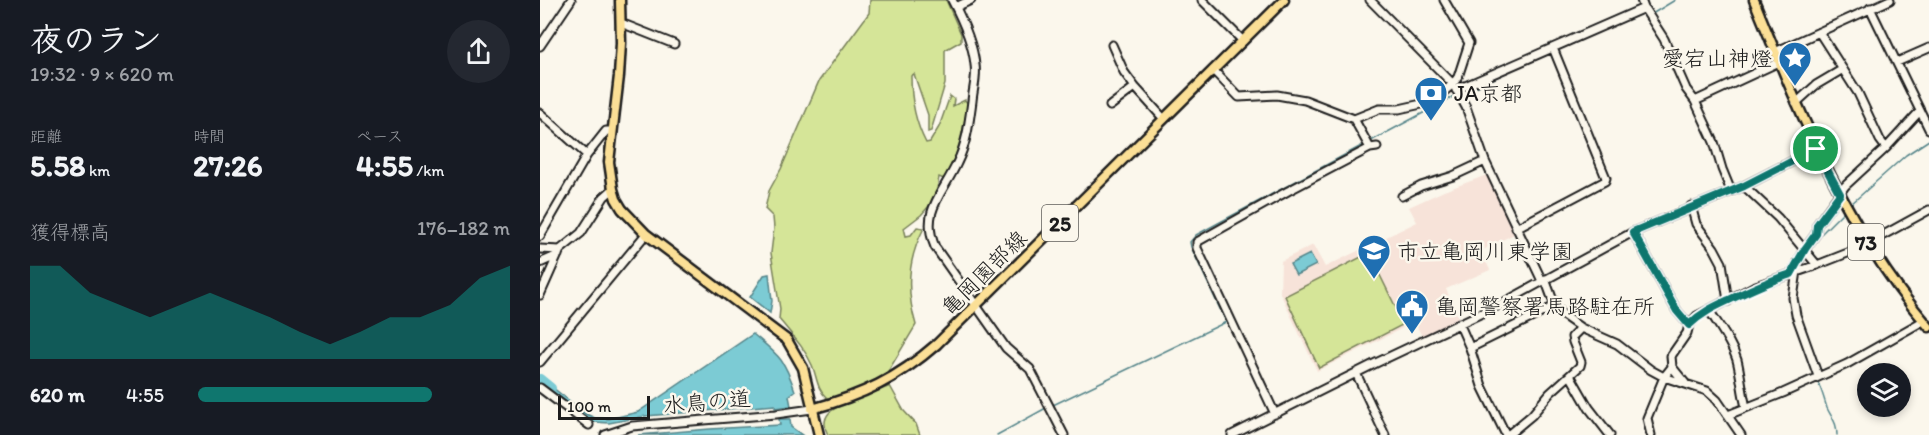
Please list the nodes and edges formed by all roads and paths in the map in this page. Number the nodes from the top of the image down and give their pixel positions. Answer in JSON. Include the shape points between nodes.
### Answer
{"nodes":[{"id":1,"x":571,"y":0,"type":"edge"},
{"id":2,"x":620,"y":0,"type":"edge"},
{"id":3,"x":952,"y":0,"type":"edge"},
{"id":4,"x":971,"y":0,"type":"edge"},
{"id":5,"x":1203,"y":0,"type":"edge"},
{"id":6,"x":1284,"y":0,"type":"edge"},
{"id":7,"x":1370,"y":0,"type":"edge"},
{"id":8,"x":1444,"y":0,"type":"edge"},
{"id":9,"x":1641,"y":0,"type":"edge"},
{"id":10,"x":1754,"y":0,"type":"edge"},
{"id":11,"x":1890,"y":0,"type":"edge"},
{"id":12,"x":1872,"y":5,"type":"edge"},
{"id":13,"x":956,"y":7,"type":"junction"},
{"id":14,"x":1644,"y":8,"type":"junction"},
{"id":15,"x":621,"y":23,"type":"junction"},
{"id":16,"x":1819,"y":32,"type":"junction"},
{"id":17,"x":1243,"y":40,"type":"junction"},
{"id":18,"x":674,"y":44,"type":"dead end"},
{"id":19,"x":1112,"y":45,"type":"dead end"},
{"id":20,"x":540,"y":46,"type":"edge"},
{"id":21,"x":1929,"y":48,"type":"edge"},
{"id":22,"x":1554,"y":50,"type":"junction"},
{"id":23,"x":1775,"y":52,"type":"junction"},
{"id":24,"x":1779,"y":62,"type":"junction"},
{"id":25,"x":1897,"y":62,"type":"junction"},
{"id":26,"x":1843,"y":69,"type":"junction"},
{"id":27,"x":1213,"y":70,"type":"junction"},
{"id":28,"x":1135,"y":87,"type":"junction"},
{"id":29,"x":1454,"y":87,"type":"junction"},
{"id":30,"x":1695,"y":101,"type":"junction"},
{"id":31,"x":1796,"y":103,"type":"junction"},
{"id":32,"x":1110,"y":106,"type":"dead end"},
{"id":33,"x":1920,"y":111,"type":"junction"},
{"id":34,"x":540,"y":113,"type":"edge"},
{"id":35,"x":1164,"y":119,"type":"junction"},
{"id":36,"x":1354,"y":119,"type":"junction"},
{"id":37,"x":1929,"y":129,"type":"edge"},
{"id":38,"x":612,"y":131,"type":"junction"},
{"id":39,"x":1886,"y":148,"type":"junction"},
{"id":40,"x":1816,"y":149,"type":"junction"},
{"id":41,"x":587,"y":155,"type":"junction"},
{"id":42,"x":1485,"y":161,"type":"junction"},
{"id":43,"x":1744,"y":186,"type":"junction"},
{"id":44,"x":613,"y":189,"type":"junction"},
{"id":45,"x":1731,"y":191,"type":"junction"},
{"id":46,"x":1840,"y":194,"type":"junction"},
{"id":47,"x":1402,"y":196,"type":"dead end"},
{"id":48,"x":1691,"y":206,"type":"junction"},
{"id":49,"x":1929,"y":210,"type":"edge"},
{"id":50,"x":543,"y":224,"type":"edge"},
{"id":51,"x":1516,"y":228,"type":"junction"},
{"id":52,"x":1633,"y":232,"type":"junction"},
{"id":53,"x":646,"y":234,"type":"junction"},
{"id":54,"x":540,"y":236,"type":"edge"},
{"id":55,"x":1868,"y":244,"type":"junction"},
{"id":56,"x":540,"y":249,"type":"edge"},
{"id":57,"x":1805,"y":249,"type":"junction"},
{"id":58,"x":559,"y":252,"type":"junction"},
{"id":59,"x":540,"y":263,"type":"edge"},
{"id":60,"x":1818,"y":265,"type":"junction"},
{"id":61,"x":1794,"y":273,"type":"junction"},
{"id":62,"x":1543,"y":280,"type":"junction"},
{"id":63,"x":540,"y":295,"type":"edge"},
{"id":64,"x":1728,"y":301,"type":"junction"},
{"id":65,"x":976,"y":306,"type":"junction"},
{"id":66,"x":1555,"y":306,"type":"junction"},
{"id":67,"x":1709,"y":310,"type":"junction"},
{"id":68,"x":1926,"y":321,"type":"edge"},
{"id":69,"x":1459,"y":323,"type":"junction"},
{"id":70,"x":1689,"y":325,"type":"junction"},
{"id":71,"x":1581,"y":328,"type":"junction"},
{"id":72,"x":1470,"y":348,"type":"junction"},
{"id":73,"x":540,"y":362,"type":"edge"},
{"id":74,"x":1672,"y":367,"type":"junction"},
{"id":75,"x":1356,"y":373,"type":"junction"},
{"id":76,"x":1570,"y":375,"type":"junction"},
{"id":77,"x":1818,"y":376,"type":"junction"},
{"id":78,"x":1664,"y":377,"type":"junction"},
{"id":79,"x":1685,"y":383,"type":"junction"},
{"id":80,"x":540,"y":388,"type":"edge"},
{"id":81,"x":1746,"y":407,"type":"junction"},
{"id":82,"x":812,"y":409,"type":"junction"},
{"id":83,"x":1275,"y":414,"type":"junction"},
{"id":84,"x":1728,"y":415,"type":"junction"},
{"id":85,"x":589,"y":425,"type":"dead end"},
{"id":86,"x":605,"y":435,"type":"edge"},
{"id":87,"x":819,"y":435,"type":"edge"},
{"id":88,"x":1064,"y":435,"type":"edge"},
{"id":89,"x":1232,"y":435,"type":"edge"},
{"id":90,"x":1385,"y":435,"type":"edge"},
{"id":91,"x":1507,"y":435,"type":"edge"},
{"id":92,"x":1610,"y":435,"type":"edge"},
{"id":93,"x":1651,"y":435,"type":"edge"},
{"id":94,"x":1741,"y":435,"type":"edge"}],
"edges":[{"from":1,"to":20,"type":"street"},
{"from":2,"to":15,"type":"main road"},
{"from":3,"to":13,"type":"street"},
{"from":4,"to":13,"type":"street"},
{"from":5,"to":17,"type":"street"},
{"from":6,"to":17,"type":"main road","name":"亀岡園部線","number":"25"},
{"from":7,"to":29,"type":"street"},
{"from":8,"to":29,"type":"street","via":[[1469,43]]},
{"from":9,"to":14,"type":"street"},
{"from":10,"to":23,"type":"main road","number":"73"},
{"from":11,"to":12,"type":"street"},
{"from":12,"to":16,"type":"street"},
{"from":12,"to":25,"type":"street"},
{"from":13,"to":65,"type":"street","via":[[976,73],[966,138],[929,221],[935,247]]},
{"from":14,"to":22,"type":"street"},
{"from":14,"to":30,"type":"street","via":[[1665,39]]},
{"from":15,"to":18,"type":"street"},
{"from":15,"to":38,"type":"main road"},
{"from":16,"to":23,"type":"street"},
{"from":16,"to":26,"type":"street"},
{"from":17,"to":27,"type":"main road","name":"亀岡園部線","number":"25"},
{"from":19,"to":28,"type":"street"},
{"from":21,"to":25,"type":"street"},
{"from":22,"to":29,"type":"street"},
{"from":22,"to":51,"type":"street","via":[[1606,178]]},
{"from":23,"to":24,"type":"main road","number":"73"},
{"from":24,"to":30,"type":"street"},
{"from":24,"to":31,"type":"main road","number":"73"},
{"from":25,"to":33,"type":"street"},
{"from":26,"to":31,"type":"street","via":[[1822,80]]},
{"from":26,"to":39,"type":"street"},
{"from":27,"to":35,"type":"main road","name":"亀岡園部線","number":"25"},
{"from":27,"to":36,"type":"street","via":[[1239,97],[1276,95],[1305,100]]},
{"from":28,"to":32,"type":"street"},
{"from":28,"to":35,"type":"street"},
{"from":29,"to":36,"type":"street","via":[[1426,103],[1378,109]]},
{"from":29,"to":42,"type":"street","via":[[1466,107]]},
{"from":30,"to":45,"type":"street"},
{"from":31,"to":40,"type":"main road","number":"73"},
{"from":33,"to":37,"type":"street"},
{"from":33,"to":39,"type":"street"},
{"from":34,"to":41,"type":"street"},
{"from":35,"to":65,"type":"main road","name":"亀岡園部線","number":"25"},
{"from":36,"to":83,"type":"street","via":[[1373,148],[1197,242]]},
{"from":38,"to":41,"type":"street","via":[[606,131]]},
{"from":38,"to":44,"type":"main road","via":[[609,162]]},
{"from":39,"to":46,"type":"street"},
{"from":40,"to":43,"type":"street"},
{"from":40,"to":46,"type":"main road","number":"73"},
{"from":41,"to":50,"type":"street"},
{"from":42,"to":47,"type":"street"},
{"from":42,"to":51,"type":"street"},
{"from":43,"to":45,"type":"street"},
{"from":43,"to":57,"type":"street"},
{"from":44,"to":53,"type":"main road","via":[[622,209]]},
{"from":44,"to":58,"type":"street","via":[[581,233]]},
{"from":45,"to":48,"type":"street"},
{"from":46,"to":55,"type":"main road","number":"73"},
{"from":46,"to":57,"type":"street"},
{"from":48,"to":52,"type":"street"},
{"from":48,"to":64,"type":"street","via":[[1696,224],[1722,263]]},
{"from":49,"to":55,"type":"street"},
{"from":50,"to":54,"type":"street"},
{"from":51,"to":62,"type":"street"},
{"from":52,"to":62,"type":"street"},
{"from":52,"to":70,"type":"street","via":[[1677,311]]},
{"from":53,"to":73,"type":"street"},
{"from":53,"to":82,"type":"main road","via":[[786,340],[803,368]]},
{"from":55,"to":60,"type":"street"},
{"from":55,"to":68,"type":"main road","number":"73"},
{"from":56,"to":58,"type":"street"},
{"from":57,"to":60,"type":"street"},
{"from":57,"to":61,"type":"street"},
{"from":58,"to":59,"type":"street"},
{"from":58,"to":63,"type":"street"},
{"from":60,"to":61,"type":"street"},
{"from":61,"to":64,"type":"street","via":[[1753,287]]},
{"from":61,"to":77,"type":"street","via":[[1796,315]]},
{"from":62,"to":66,"type":"street"},
{"from":62,"to":69,"type":"street"},
{"from":64,"to":67,"type":"street"},
{"from":65,"to":82,"type":"main road","name":"亀岡園部線","number":"25","via":[[937,344],[892,378],[858,395]]},
{"from":65,"to":88,"type":"street","via":[[1006,348],[1030,369]]},
{"from":66,"to":71,"type":"street"},
{"from":66,"to":72,"type":"street"},
{"from":67,"to":70,"type":"street"},
{"from":67,"to":81,"type":"street","via":[[1732,348]]},
{"from":68,"to":77,"type":"street"},
{"from":69,"to":72,"type":"street"},
{"from":69,"to":75,"type":"street"},
{"from":70,"to":74,"type":"street","via":[[1671,356]]},
{"from":71,"to":76,"type":"street","via":[[1572,338],[1581,362]]},
{"from":71,"to":78,"type":"street","via":[[1617,344]]},
{"from":72,"to":91,"type":"street","via":[[1482,386]]},
{"from":74,"to":78,"type":"street"},
{"from":74,"to":79,"type":"street"},
{"from":75,"to":83,"type":"street"},
{"from":75,"to":90,"type":"street"},
{"from":76,"to":91,"type":"street"},
{"from":76,"to":92,"type":"street"},
{"from":77,"to":81,"type":"street"},
{"from":78,"to":79,"type":"street"},
{"from":78,"to":93,"type":"street","via":[[1647,418]]},
{"from":79,"to":84,"type":"street","via":[[1707,391]]},
{"from":80,"to":85,"type":"street"},
{"from":81,"to":84,"type":"street"},
{"from":82,"to":86,"type":"street","name":"水鳥の道","via":[[632,426]]},
{"from":82,"to":87,"type":"main road"},
{"from":83,"to":89,"type":"street"},
{"from":84,"to":94,"type":"street"}]}
